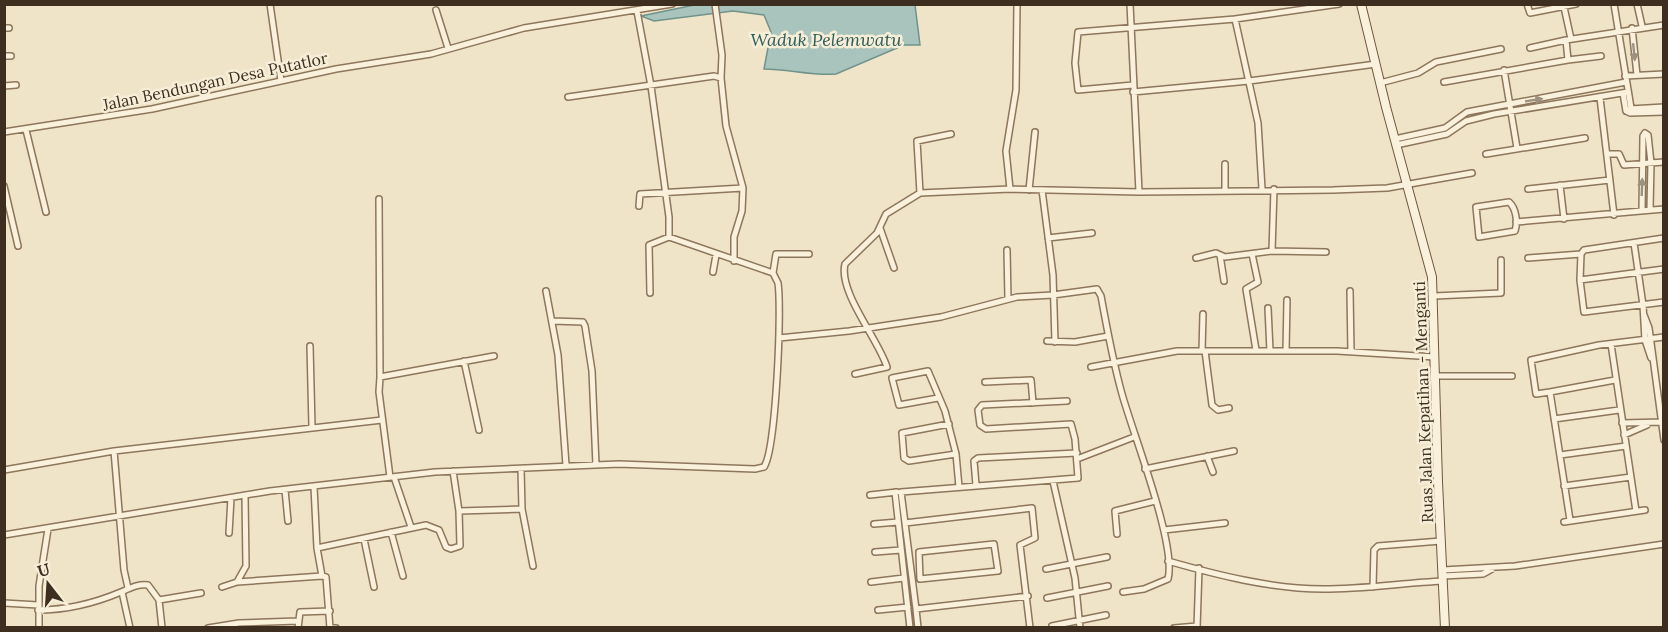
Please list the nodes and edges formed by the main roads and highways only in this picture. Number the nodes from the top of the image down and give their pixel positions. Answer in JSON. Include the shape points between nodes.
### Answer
{"nodes":[{"id":1,"x":1361,"y":4,"type":"edge"},
{"id":2,"x":1445,"y":627,"type":"edge"}],
"edges":[{"from":1,"to":2,"type":"main road","name":"Ruas Jalan Kepatihan - Menganti","via":[[1431,268]]}]}
